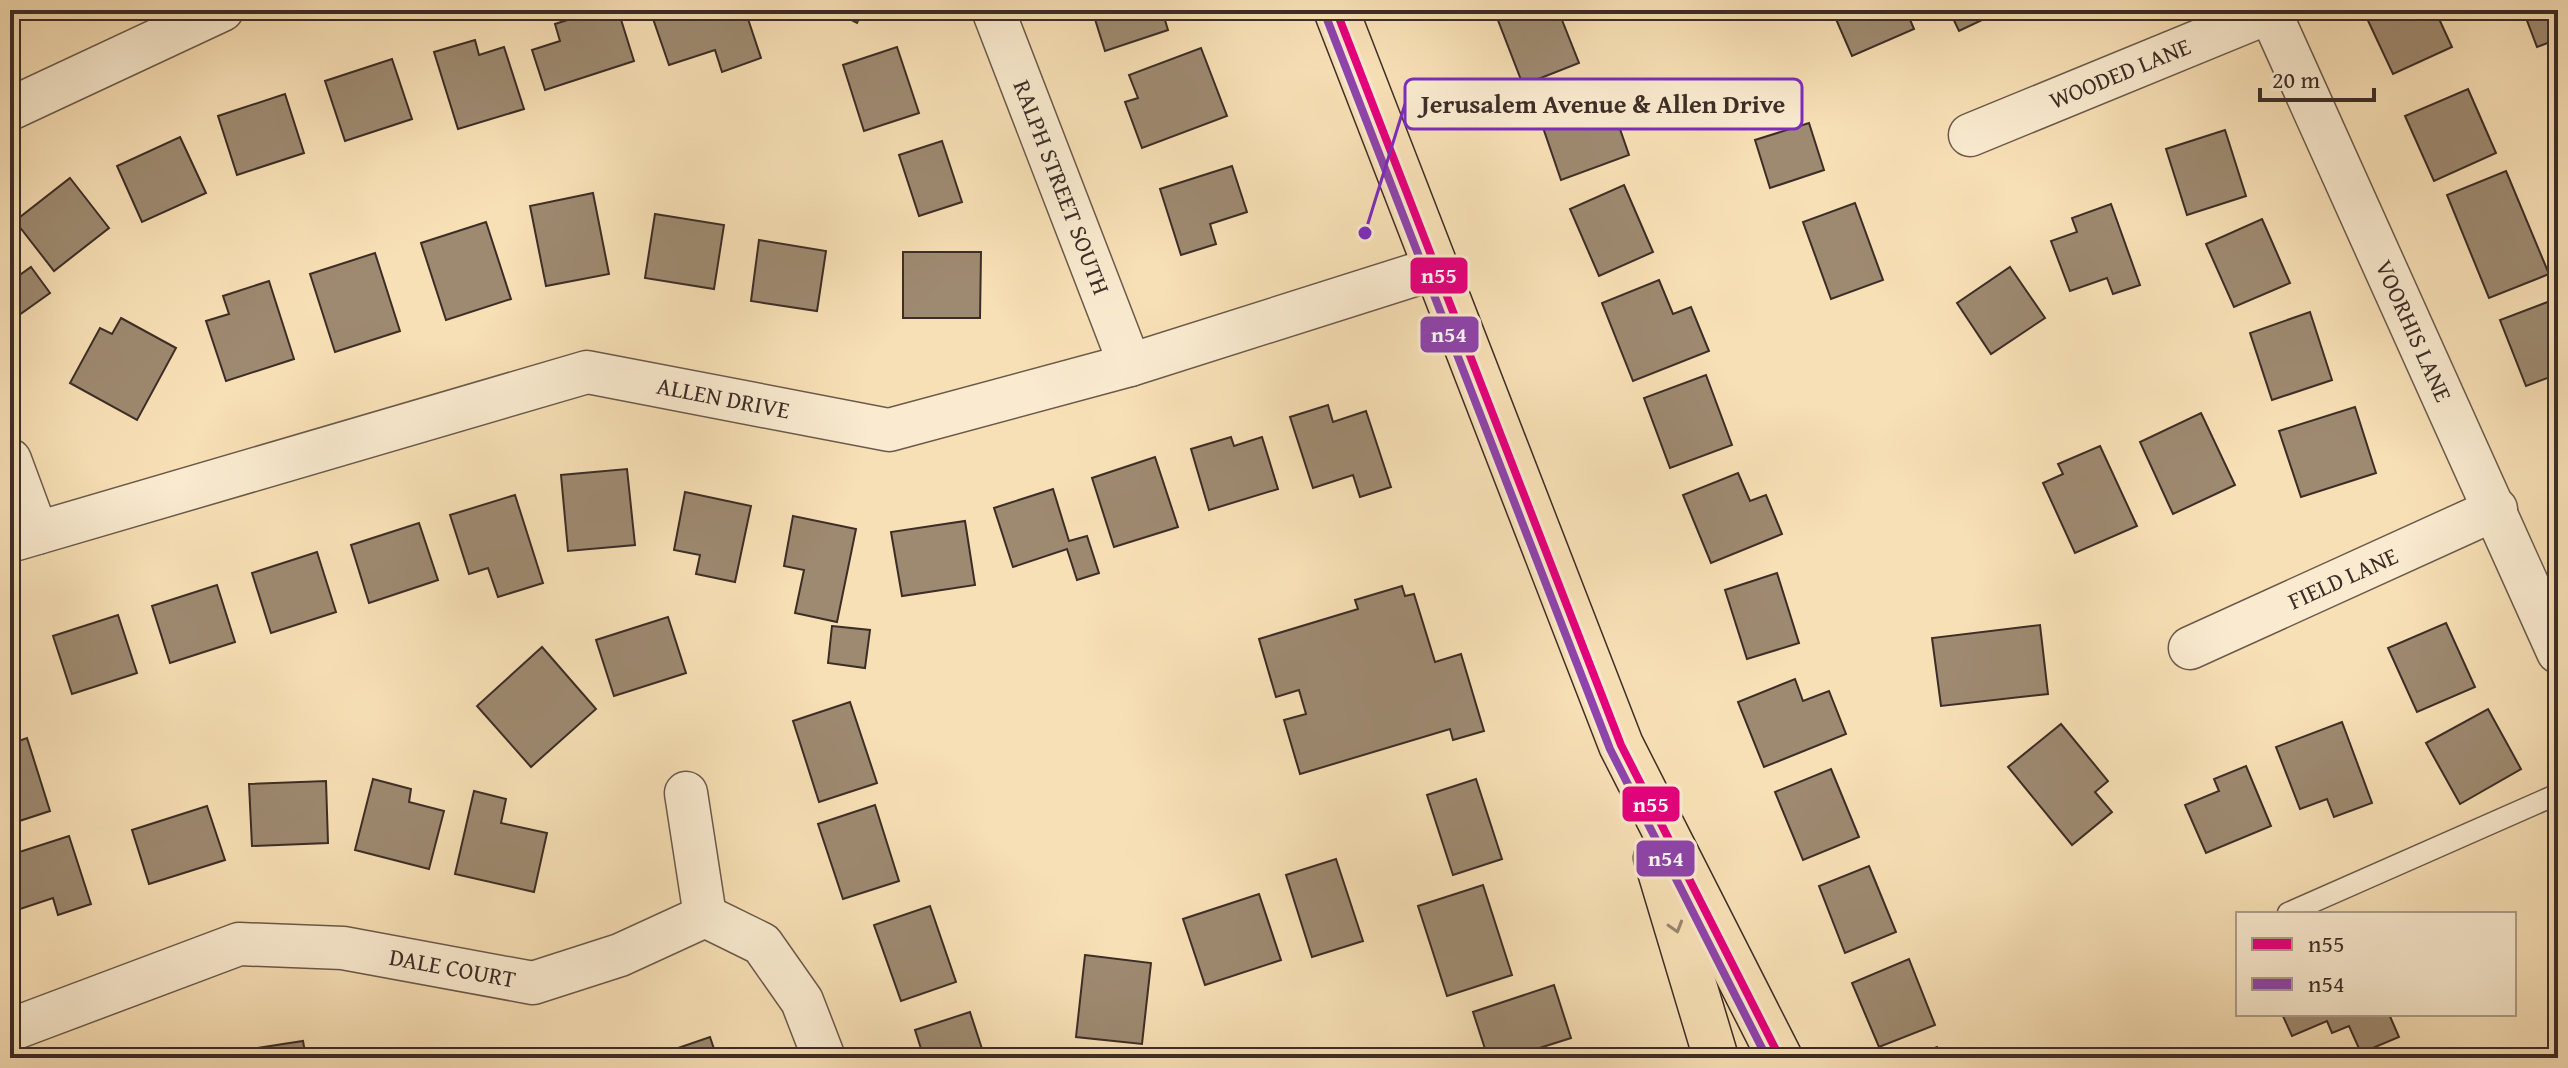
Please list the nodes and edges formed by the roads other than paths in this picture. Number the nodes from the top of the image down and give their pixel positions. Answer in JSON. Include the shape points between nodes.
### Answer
{"nodes":[{"id":1,"x":222,"y":10,"type":"edge"},
{"id":2,"x":993,"y":10,"type":"edge"},
{"id":3,"x":1336,"y":10,"type":"edge"},
{"id":4,"x":2269,"y":11,"type":"edge"},
{"id":5,"x":10,"y":109,"type":"edge"},
{"id":6,"x":1970,"y":135,"type":"dead end"},
{"id":7,"x":1436,"y":268,"type":"junction"},
{"id":8,"x":1130,"y":365,"type":"junction"},
{"id":9,"x":10,"y":460,"type":"edge"},
{"id":10,"x":2496,"y":509,"type":"junction"},
{"id":11,"x":23,"y":537,"type":"edge"},
{"id":12,"x":2190,"y":648,"type":"dead end"},
{"id":13,"x":2558,"y":652,"type":"edge"},
{"id":14,"x":1621,"y":745,"type":"junction"},
{"id":15,"x":686,"y":793,"type":"dead end"},
{"id":16,"x":2558,"y":794,"type":"edge"},
{"id":17,"x":2290,"y":912,"type":"edge"},
{"id":18,"x":705,"y":916,"type":"junction"},
{"id":19,"x":10,"y":1030,"type":"edge"},
{"id":20,"x":1775,"y":1057,"type":"edge"},
{"id":21,"x":824,"y":1058,"type":"edge"},
{"id":22,"x":1716,"y":1058,"type":"edge"}],
"edges":[{"from":1,"to":5,"type":"street"},
{"from":2,"to":8,"type":"street","name":"RALPH STREET SOUTH"},
{"from":3,"to":7,"type":"main road"},
{"from":4,"to":6,"type":"street","name":"WOODED LANE"},
{"from":4,"to":10,"type":"street","name":"VOORHIS LANE"},
{"from":7,"to":8,"type":"street","name":"ALLEN DRIVE"},
{"from":7,"to":14,"type":"main road"},
{"from":8,"to":11,"type":"street","name":"ALLEN DRIVE","via":[[889,430],[587,372]]},
{"from":9,"to":11,"type":"street"},
{"from":10,"to":12,"type":"street","name":"FIELD LANE"},
{"from":10,"to":13,"type":"street","name":"VOORHIS LANE"},
{"from":14,"to":20,"type":"main road"},
{"from":14,"to":22,"type":"main road","one_way":true},
{"from":15,"to":18,"type":"street"},
{"from":16,"to":17,"type":"lane"},
{"from":18,"to":19,"type":"street","name":"DALE COURT","via":[[620,955],[533,983],[343,948],[239,944]]},
{"from":18,"to":21,"type":"street","via":[[762,944],[802,1001]]}]}
